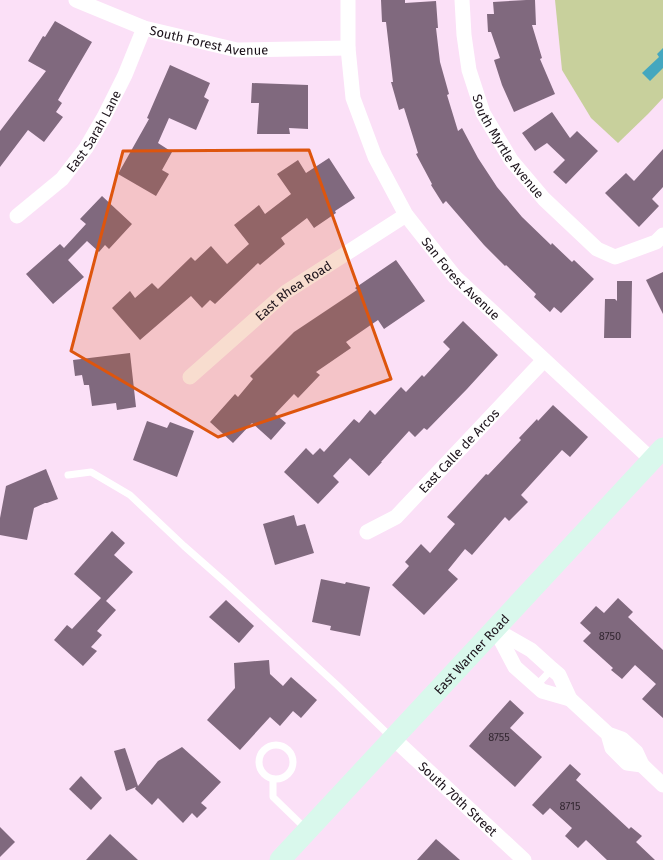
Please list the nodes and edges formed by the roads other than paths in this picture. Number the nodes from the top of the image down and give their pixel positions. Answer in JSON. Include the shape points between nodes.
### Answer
{"nodes":[{"id":1,"x":76,"y":0,"type":"edge"},
{"id":2,"x":348,"y":0,"type":"edge"},
{"id":3,"x":462,"y":0,"type":"edge"},
{"id":4,"x":144,"y":28,"type":"junction"},
{"id":5,"x":348,"y":48,"type":"junction"},
{"id":6,"x":406,"y":215,"type":"junction"},
{"id":7,"x":17,"y":216,"type":"dead end"},
{"id":8,"x":663,"y":235,"type":"edge"},
{"id":9,"x":544,"y":360,"type":"junction"},
{"id":10,"x":190,"y":377,"type":"dead end"},
{"id":11,"x":657,"y":454,"type":"edge"},
{"id":12,"x":68,"y":475,"type":"dead end"},
{"id":13,"x":367,"y":532,"type":"dead end"},
{"id":14,"x":494,"y":629,"type":"junction"},
{"id":15,"x":552,"y":669,"type":"junction"},
{"id":16,"x":536,"y":686,"type":"junction"},
{"id":17,"x":570,"y":700,"type":"junction"},
{"id":18,"x":393,"y":738,"type":"junction"},
{"id":19,"x":273,"y":779,"type":"junction"},
{"id":20,"x":663,"y":785,"type":"edge"},
{"id":21,"x":308,"y":830,"type":"junction"},
{"id":22,"x":280,"y":860,"type":"edge"},
{"id":23,"x":524,"y":860,"type":"edge"}],
"edges":[{"from":1,"to":4,"type":"street","name":"South Forest Avenue"},
{"from":2,"to":5,"type":"street"},
{"from":3,"to":8,"type":"street","name":"South Myrtle Avenue","via":[[469,70],[483,113],[511,160],[544,199],[597,249],[615,257],[656,242]]},
{"from":4,"to":5,"type":"street","name":"South Forest Avenue","via":[[237,50]]},
{"from":4,"to":7,"type":"street","name":"East Sarah Lane","via":[[125,74],[86,148],[62,180]]},
{"from":5,"to":6,"type":"street","name":"San Forest Avenue","via":[[353,98],[375,157]]},
{"from":6,"to":9,"type":"street","name":"San Forest Avenue","via":[[455,277]]},
{"from":6,"to":10,"type":"street","name":"East Rhea Road","via":[[286,292]]},
{"from":9,"to":11,"type":"street","name":"San Forest Avenue"},
{"from":9,"to":13,"type":"street","name":"East Calle de Arcos","via":[[396,517]]},
{"from":11,"to":14,"type":"main road","name":"East Warner Road"},
{"from":12,"to":18,"type":"lane","via":[[91,472],[130,495]]},
{"from":14,"to":15,"type":"street","via":[[531,650]]},
{"from":14,"to":16,"type":"street","via":[[515,667]]},
{"from":14,"to":18,"type":"main road","name":"East Warner Road"},
{"from":15,"to":16,"type":"lane"},
{"from":15,"to":17,"type":"street","via":[[559,675]]},
{"from":16,"to":17,"type":"street","via":[[542,691]]},
{"from":17,"to":20,"type":"street","via":[[608,734],[612,748],[627,762],[642,765]]},
{"from":18,"to":21,"type":"main road","name":"East Warner Road"},
{"from":18,"to":23,"type":"street","name":"South 70th Street"},
{"from":19,"to":19,"type":"lane","via":[[262,772],[258,759],[266,748],[280,745],[291,753],[293,766],[283,778]]},
{"from":19,"to":21,"type":"lane","via":[[273,797]]},
{"from":21,"to":22,"type":"main road","name":"East Warner Road"}]}
